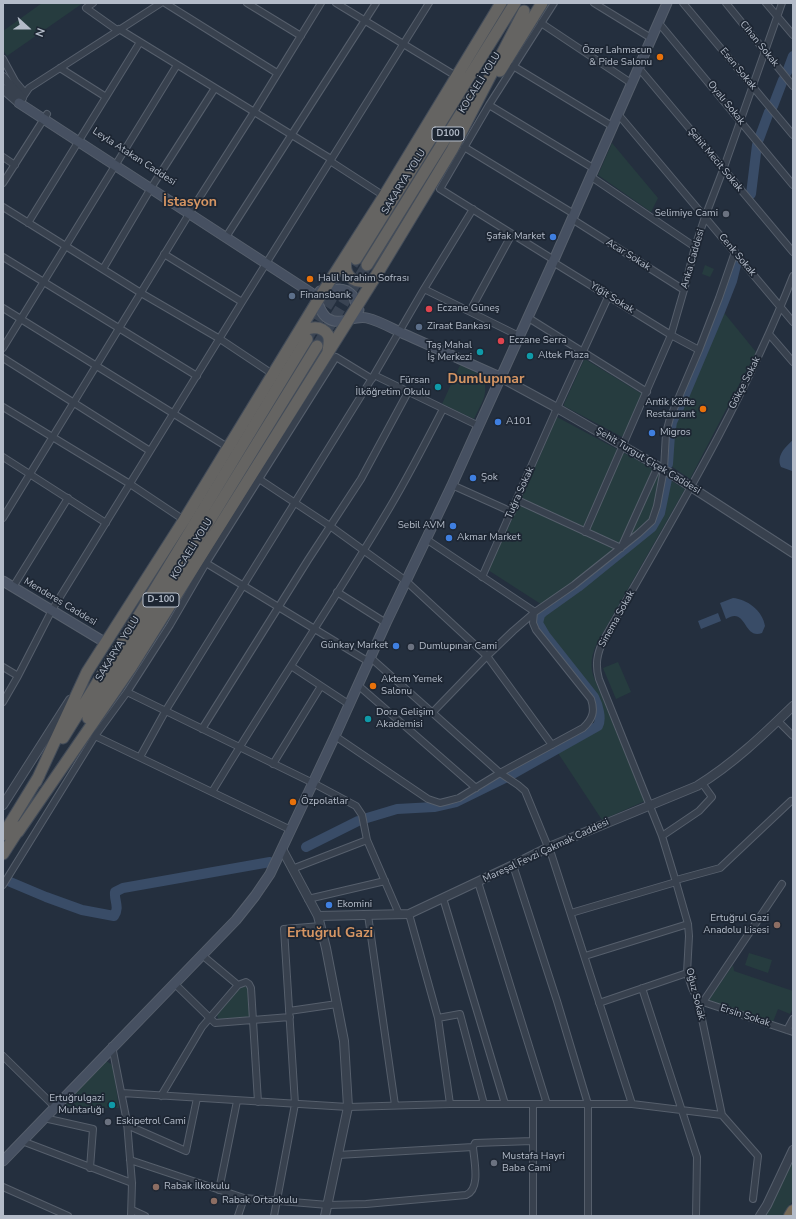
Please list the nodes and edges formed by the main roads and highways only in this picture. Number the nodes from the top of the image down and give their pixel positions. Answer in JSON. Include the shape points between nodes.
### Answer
{"nodes":[{"id":1,"x":501,"y":3,"type":"edge"},
{"id":2,"x":515,"y":3,"type":"edge"},
{"id":3,"x":542,"y":3,"type":"edge"},
{"id":4,"x":667,"y":3,"type":"edge"},
{"id":5,"x":527,"y":7,"type":"edge"},
{"id":6,"x":22,"y":98,"type":"road end"},
{"id":7,"x":438,"y":110,"type":"junction"},
{"id":8,"x":452,"y":150,"type":"junction"},
{"id":9,"x":352,"y":257,"type":"junction"},
{"id":10,"x":367,"y":265,"type":"tunnel mouth"},
{"id":11,"x":374,"y":279,"type":"junction"},
{"id":12,"x":316,"y":293,"type":"junction"},
{"id":13,"x":356,"y":307,"type":"junction"},
{"id":14,"x":350,"y":318,"type":"junction"},
{"id":15,"x":367,"y":318,"type":"junction"},
{"id":16,"x":307,"y":339,"type":"tunnel mouth"},
{"id":17,"x":294,"y":340,"type":"junction"},
{"id":18,"x":317,"y":346,"type":"tunnel mouth"},
{"id":19,"x":328,"y":352,"type":"junction"},
{"id":20,"x":500,"y":377,"type":"junction"},
{"id":21,"x":3,"y":581,"type":"edge"},
{"id":22,"x":106,"y":643,"type":"junction"},
{"id":23,"x":36,"y":782,"type":"junction"},
{"id":24,"x":18,"y":832,"type":"junction"},
{"id":25,"x":3,"y":835,"type":"edge"},
{"id":26,"x":3,"y":854,"type":"edge"},
{"id":27,"x":3,"y":1161,"type":"edge"},
{"id":28,"x":793,"y":1211,"type":"edge"},
{"id":29,"x":790,"y":1216,"type":"edge"}],
"edges":[{"from":1,"to":7,"type":"highway"},
{"from":2,"to":7,"type":"highway"},
{"from":2,"to":9,"type":"highway","name":"SAKARYA YOLU","number":"D100"},
{"from":3,"to":8,"type":"highway"},
{"from":4,"to":20,"type":"main road"},
{"from":5,"to":8,"type":"highway"},
{"from":5,"to":10,"type":"highway","name":"KOCAELİ YOLU","number":"D100"},
{"from":6,"to":12,"type":"main road","name":"Leyla Atakan Caddesi","via":[[46,117]]},
{"from":7,"to":9,"type":"highway","via":[[384,196]]},
{"from":8,"to":11,"type":"highway"},
{"from":9,"to":11,"type":"highway","via":[[345,263],[348,275],[361,282]]},
{"from":9,"to":12,"type":"highway"},
{"from":11,"to":13,"type":"highway"},
{"from":12,"to":13,"type":"main road","via":[[345,290],[353,296]]},
{"from":12,"to":14,"type":"main road","via":[[321,311],[328,319],[338,322]]},
{"from":12,"to":17,"type":"highway","via":[[308,316]]},
{"from":13,"to":14,"type":"highway"},
{"from":13,"to":15,"type":"main road"},
{"from":14,"to":15,"type":"main road"},
{"from":14,"to":19,"type":"highway"},
{"from":15,"to":20,"type":"main road"},
{"from":16,"to":23,"type":"highway","name":"SAKARYA YOLU","number":"D-100"},
{"from":17,"to":19,"type":"highway","via":[[308,328],[321,329],[328,334]]},
{"from":17,"to":22,"type":"highway"},
{"from":18,"to":24,"type":"highway","name":"KOCAELİ YOLU","number":"D-100"},
{"from":19,"to":24,"type":"highway","via":[[125,676]]},
{"from":20,"to":27,"type":"main road","via":[[270,874],[236,920]]},
{"from":21,"to":22,"type":"main road","name":"Menderes Caddesi"},
{"from":22,"to":23,"type":"highway","via":[[87,672]]},
{"from":23,"to":25,"type":"highway","name":"SAKARYA YOLU","number":"D-100"},
{"from":24,"to":26,"type":"highway","name":"KOCAELİ YOLU","number":"D-100"},
{"from":28,"to":29,"type":"highway"}]}
